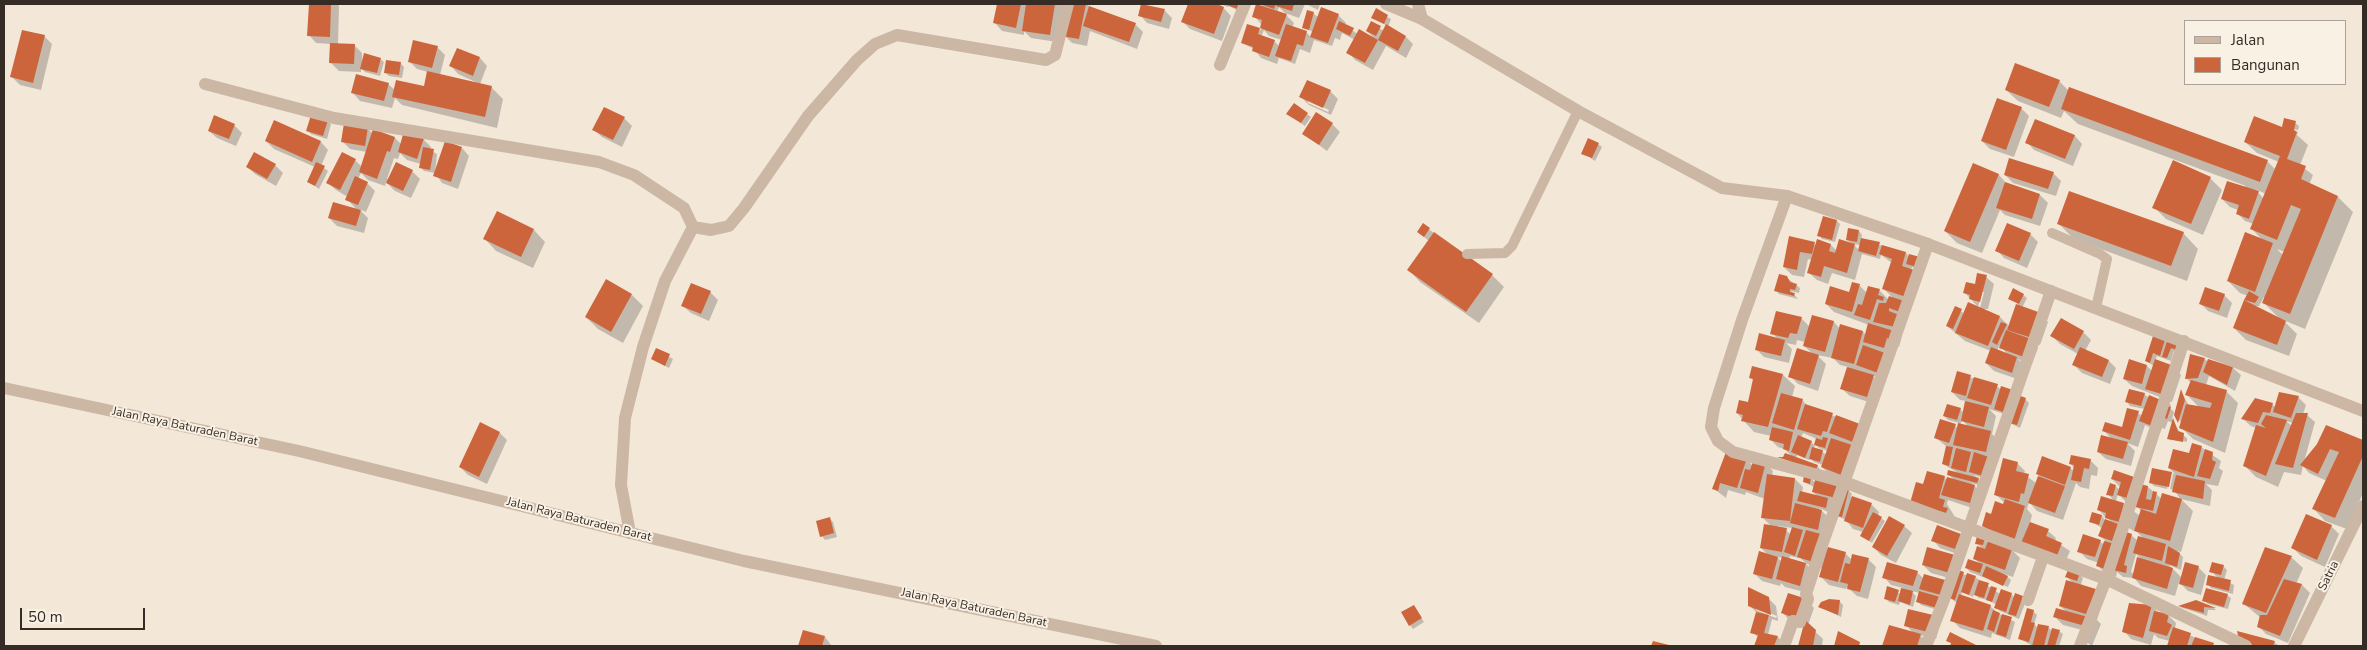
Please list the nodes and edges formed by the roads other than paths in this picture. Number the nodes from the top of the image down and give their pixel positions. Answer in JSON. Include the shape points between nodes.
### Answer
{"nodes":[{"id":1,"x":1068,"y":4,"type":"edge"},
{"id":2,"x":1245,"y":4,"type":"edge"},
{"id":3,"x":1386,"y":4,"type":"edge"},
{"id":4,"x":1418,"y":4,"type":"edge"},
{"id":5,"x":1422,"y":19,"type":"junction"},
{"id":6,"x":1220,"y":65,"type":"dead end"},
{"id":7,"x":205,"y":84,"type":"dead end"},
{"id":8,"x":1578,"y":110,"type":"junction"},
{"id":9,"x":1787,"y":196,"type":"junction"},
{"id":10,"x":693,"y":227,"type":"junction"},
{"id":11,"x":2052,"y":233,"type":"dead end"},
{"id":12,"x":1928,"y":244,"type":"junction"},
{"id":13,"x":1467,"y":254,"type":"dead end"},
{"id":14,"x":2051,"y":291,"type":"junction"},
{"id":15,"x":2096,"y":308,"type":"junction"},
{"id":16,"x":2184,"y":341,"type":"junction"},
{"id":17,"x":4,"y":388,"type":"edge"},
{"id":18,"x":2363,"y":411,"type":"edge"},
{"id":19,"x":1844,"y":482,"type":"junction"},
{"id":20,"x":2363,"y":506,"type":"edge"},
{"id":21,"x":1968,"y":529,"type":"junction"},
{"id":22,"x":630,"y":533,"type":"junction"},
{"id":23,"x":2043,"y":557,"type":"junction"},
{"id":24,"x":2106,"y":579,"type":"junction"},
{"id":25,"x":2028,"y":600,"type":"dead end"},
{"id":26,"x":1156,"y":646,"type":"edge"},
{"id":27,"x":1784,"y":646,"type":"edge"},
{"id":28,"x":1926,"y":646,"type":"edge"},
{"id":29,"x":2080,"y":646,"type":"edge"},
{"id":30,"x":2246,"y":646,"type":"edge"},
{"id":31,"x":2294,"y":646,"type":"edge"}],
"edges":[{"from":1,"to":10,"type":"street","via":[[1055,55],[1046,60],[897,35],[875,44],[808,116],[729,226],[711,230]]},
{"from":2,"to":6,"type":"street"},
{"from":3,"to":5,"type":"street"},
{"from":4,"to":5,"type":"street"},
{"from":5,"to":8,"type":"street"},
{"from":7,"to":10,"type":"street","via":[[334,118],[599,162],[634,175],[684,208]]},
{"from":8,"to":9,"type":"street","via":[[1722,188]]},
{"from":8,"to":13,"type":"lane","via":[[1512,246],[1506,253]]},
{"from":9,"to":12,"type":"street"},
{"from":9,"to":19,"type":"street","via":[[1739,329],[1714,408],[1712,427],[1718,442],[1733,452]]},
{"from":10,"to":22,"type":"street","via":[[665,281],[643,347],[625,418],[620,485]]},
{"from":11,"to":15,"type":"lane","via":[[2106,259]]},
{"from":12,"to":14,"type":"street"},
{"from":12,"to":19,"type":"street"},
{"from":14,"to":15,"type":"street"},
{"from":14,"to":21,"type":"street"},
{"from":15,"to":16,"type":"street"},
{"from":16,"to":18,"type":"street"},
{"from":16,"to":24,"type":"street"},
{"from":17,"to":22,"type":"street","name":"Jalan Raya Baturaden Barat","via":[[299,451]]},
{"from":19,"to":21,"type":"street"},
{"from":19,"to":27,"type":"street","via":[[1806,594],[1808,599],[1800,622],[1793,621]]},
{"from":20,"to":31,"type":"street","name":"Satria"},
{"from":21,"to":23,"type":"street"},
{"from":21,"to":28,"type":"street"},
{"from":22,"to":26,"type":"street","name":"Jalan Raya Baturaden Barat","via":[[744,561]]},
{"from":23,"to":24,"type":"street"},
{"from":23,"to":25,"type":"street"},
{"from":24,"to":29,"type":"street"},
{"from":24,"to":30,"type":"street"}]}
